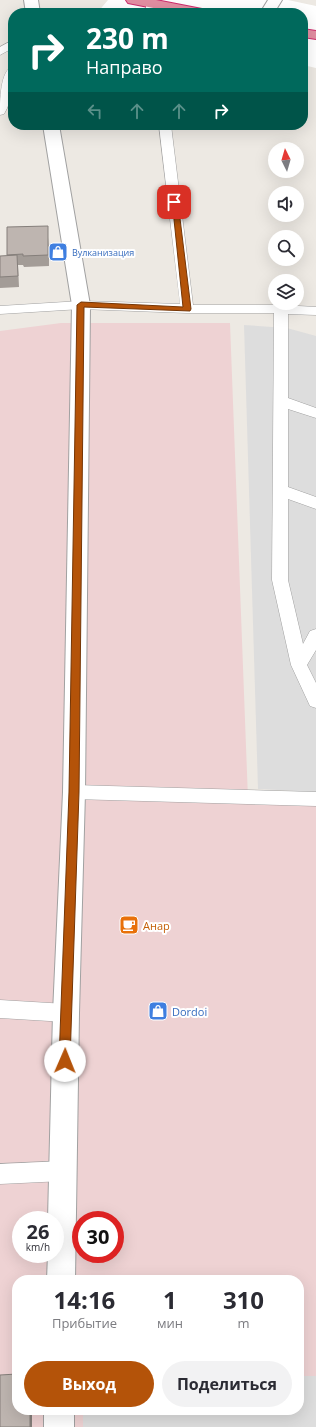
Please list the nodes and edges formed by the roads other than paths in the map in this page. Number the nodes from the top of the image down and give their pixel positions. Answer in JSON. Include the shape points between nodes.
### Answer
{"nodes":[{"id":1,"x":133,"y":0,"type":"edge"},
{"id":2,"x":152,"y":8,"type":"edge"},
{"id":3,"x":8,"y":79,"type":"edge"},
{"id":4,"x":0,"y":111,"type":"edge"},
{"id":5,"x":52,"y":130,"type":"edge"},
{"id":6,"x":166,"y":130,"type":"edge"},
{"id":7,"x":81,"y":305,"type":"junction"},
{"id":8,"x":187,"y":309,"type":"junction"},
{"id":9,"x":268,"y":309,"type":"edge"},
{"id":10,"x":0,"y":310,"type":"edge"},
{"id":11,"x":281,"y":310,"type":"edge"},
{"id":12,"x":298,"y":310,"type":"edge"},
{"id":13,"x":316,"y":311,"type":"edge"},
{"id":14,"x":281,"y":401,"type":"junction"},
{"id":15,"x":316,"y":413,"type":"edge"},
{"id":16,"x":280,"y":490,"type":"junction"},
{"id":17,"x":316,"y":503,"type":"edge"},
{"id":18,"x":316,"y":635,"type":"edge"},
{"id":19,"x":299,"y":665,"type":"junction"},
{"id":20,"x":316,"y":701,"type":"edge"},
{"id":21,"x":74,"y":792,"type":"junction"},
{"id":22,"x":316,"y":799,"type":"edge"},
{"id":23,"x":0,"y":1009,"type":"edge"},
{"id":24,"x":66,"y":1013,"type":"junction"},
{"id":25,"x":63,"y":1171,"type":"junction"},
{"id":26,"x":0,"y":1174,"type":"edge"},
{"id":27,"x":61,"y":1275,"type":"edge"},
{"id":28,"x":59,"y":1415,"type":"edge"},
{"id":29,"x":59,"y":1427,"type":"edge"}],
"edges":[{"from":1,"to":2,"type":"highway"},
{"from":3,"to":4,"type":"lane"},
{"from":5,"to":7,"type":"street"},
{"from":6,"to":8,"type":"lane"},
{"from":7,"to":8,"type":"lane"},
{"from":7,"to":10,"type":"lane"},
{"from":7,"to":21,"type":"street"},
{"from":8,"to":9,"type":"lane"},
{"from":11,"to":14,"type":"lane"},
{"from":12,"to":13,"type":"lane"},
{"from":14,"to":15,"type":"lane"},
{"from":14,"to":16,"type":"lane"},
{"from":16,"to":17,"type":"lane"},
{"from":16,"to":19,"type":"lane","via":[[280,580]]},
{"from":18,"to":19,"type":"lane"},
{"from":19,"to":20,"type":"lane"},
{"from":21,"to":22,"type":"lane"},
{"from":21,"to":24,"type":"street"},
{"from":23,"to":24,"type":"lane"},
{"from":24,"to":25,"type":"street"},
{"from":25,"to":26,"type":"lane"},
{"from":25,"to":27,"type":"street"},
{"from":28,"to":29,"type":"street"}]}
